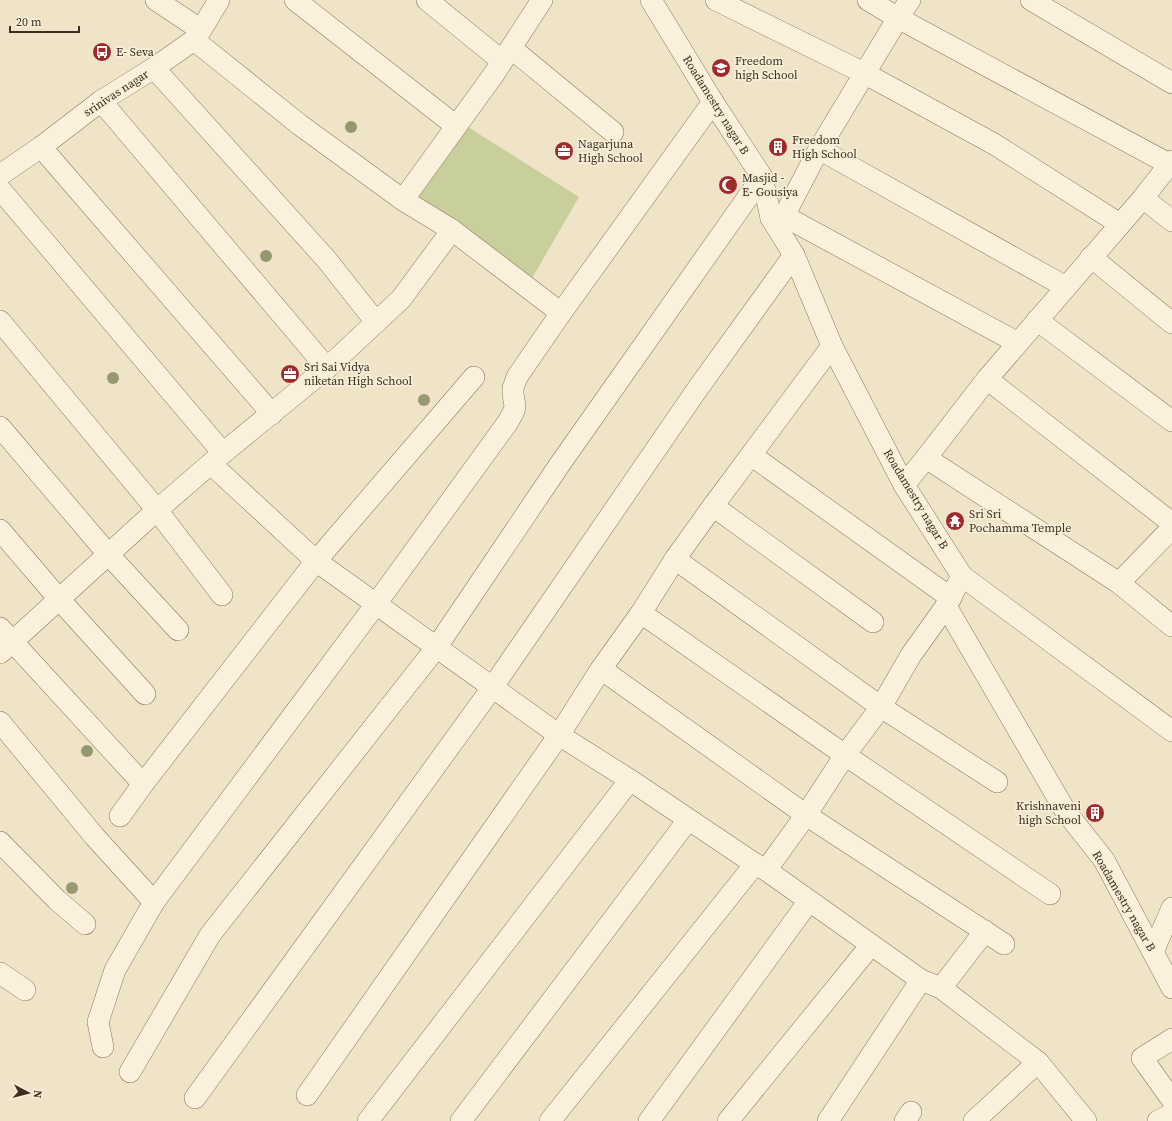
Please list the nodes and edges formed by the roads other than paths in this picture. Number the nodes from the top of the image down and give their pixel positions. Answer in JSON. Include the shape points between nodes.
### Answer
{"nodes":[{"id":1,"x":156,"y":0,"type":"edge"},
{"id":2,"x":219,"y":0,"type":"edge"},
{"id":3,"x":295,"y":0,"type":"edge"},
{"id":4,"x":427,"y":0,"type":"edge"},
{"id":5,"x":542,"y":0,"type":"edge"},
{"id":6,"x":652,"y":0,"type":"edge"},
{"id":7,"x":716,"y":0,"type":"edge"},
{"id":8,"x":868,"y":0,"type":"edge"},
{"id":9,"x":910,"y":0,"type":"edge"},
{"id":10,"x":1031,"y":0,"type":"edge"},
{"id":11,"x":898,"y":18,"type":"junction"},
{"id":12,"x":198,"y":35,"type":"junction"},
{"id":13,"x":507,"y":55,"type":"junction"},
{"id":14,"x":154,"y":68,"type":"junction"},
{"id":15,"x":864,"y":73,"type":"junction"},
{"id":16,"x":1172,"y":83,"type":"edge"},
{"id":17,"x":101,"y":101,"type":"junction"},
{"id":18,"x":714,"y":102,"type":"junction"},
{"id":19,"x":456,"y":126,"type":"junction"},
{"id":20,"x":613,"y":132,"type":"dead end"},
{"id":21,"x":41,"y":146,"type":"junction"},
{"id":22,"x":818,"y":149,"type":"junction"},
{"id":23,"x":1170,"y":163,"type":"edge"},
{"id":24,"x":0,"y":175,"type":"edge"},
{"id":25,"x":762,"y":177,"type":"junction"},
{"id":26,"x":0,"y":189,"type":"edge"},
{"id":27,"x":1143,"y":198,"type":"junction"},
{"id":28,"x":403,"y":200,"type":"junction"},
{"id":29,"x":777,"y":217,"type":"junction"},
{"id":30,"x":1172,"y":221,"type":"edge"},
{"id":31,"x":1120,"y":224,"type":"junction"},
{"id":32,"x":452,"y":230,"type":"junction"},
{"id":33,"x":794,"y":255,"type":"junction"},
{"id":34,"x":1091,"y":257,"type":"junction"},
{"id":35,"x":1066,"y":287,"type":"junction"},
{"id":36,"x":561,"y":313,"type":"junction"},
{"id":37,"x":1037,"y":320,"type":"junction"},
{"id":38,"x":0,"y":321,"type":"edge"},
{"id":39,"x":376,"y":322,"type":"junction"},
{"id":40,"x":1172,"y":323,"type":"edge"},
{"id":41,"x":1018,"y":343,"type":"junction"},
{"id":42,"x":832,"y":346,"type":"junction"},
{"id":43,"x":327,"y":368,"type":"junction"},
{"id":44,"x":474,"y":377,"type":"dead end"},
{"id":45,"x":987,"y":379,"type":"junction"},
{"id":46,"x":272,"y":414,"type":"junction"},
{"id":47,"x":1172,"y":421,"type":"edge"},
{"id":48,"x":0,"y":427,"type":"edge"},
{"id":49,"x":751,"y":455,"type":"junction"},
{"id":50,"x":926,"y":458,"type":"junction"},
{"id":51,"x":217,"y":459,"type":"junction"},
{"id":52,"x":904,"y":485,"type":"junction"},
{"id":53,"x":713,"y":506,"type":"junction"},
{"id":54,"x":157,"y":510,"type":"junction"},
{"id":55,"x":1172,"y":523,"type":"edge"},
{"id":56,"x":1172,"y":528,"type":"edge"},
{"id":57,"x":0,"y":530,"type":"edge"},
{"id":58,"x":108,"y":554,"type":"junction"},
{"id":59,"x":675,"y":559,"type":"junction"},
{"id":60,"x":316,"y":561,"type":"junction"},
{"id":61,"x":962,"y":576,"type":"junction"},
{"id":62,"x":1119,"y":583,"type":"junction"},
{"id":63,"x":222,"y":595,"type":"dead end"},
{"id":64,"x":59,"y":599,"type":"junction"},
{"id":65,"x":949,"y":602,"type":"junction"},
{"id":66,"x":376,"y":604,"type":"junction"},
{"id":67,"x":641,"y":613,"type":"junction"},
{"id":68,"x":873,"y":622,"type":"dead end"},
{"id":69,"x":1172,"y":626,"type":"edge"},
{"id":70,"x":178,"y":630,"type":"dead end"},
{"id":71,"x":4,"y":641,"type":"edge"},
{"id":72,"x":436,"y":648,"type":"junction"},
{"id":73,"x":601,"y":669,"type":"junction"},
{"id":74,"x":492,"y":688,"type":"junction"},
{"id":75,"x":145,"y":694,"type":"dead end"},
{"id":76,"x":881,"y":707,"type":"junction"},
{"id":77,"x":0,"y":722,"type":"edge"},
{"id":78,"x":1172,"y":731,"type":"edge"},
{"id":79,"x":559,"y":736,"type":"junction"},
{"id":80,"x":845,"y":755,"type":"junction"},
{"id":81,"x":630,"y":780,"type":"junction"},
{"id":82,"x":997,"y":782,"type":"dead end"},
{"id":83,"x":143,"y":784,"type":"junction"},
{"id":84,"x":806,"y":815,"type":"junction"},
{"id":85,"x":120,"y":816,"type":"dead end"},
{"id":86,"x":688,"y":820,"type":"junction"},
{"id":87,"x":0,"y":842,"type":"edge"},
{"id":88,"x":760,"y":867,"type":"junction"},
{"id":89,"x":1050,"y":894,"type":"dead end"},
{"id":90,"x":809,"y":901,"type":"junction"},
{"id":91,"x":154,"y":902,"type":"junction"},
{"id":92,"x":1172,"y":908,"type":"edge"},
{"id":93,"x":85,"y":924,"type":"dead end"},
{"id":94,"x":985,"y":931,"type":"junction"},
{"id":95,"x":1004,"y":944,"type":"dead end"},
{"id":96,"x":871,"y":945,"type":"junction"},
{"id":97,"x":1153,"y":952,"type":"junction"},
{"id":98,"x":0,"y":973,"type":"edge"},
{"id":99,"x":921,"y":980,"type":"junction"},
{"id":100,"x":941,"y":988,"type":"junction"},
{"id":101,"x":1172,"y":988,"type":"edge"},
{"id":102,"x":25,"y":990,"type":"dead end"},
{"id":103,"x":1172,"y":1038,"type":"edge"},
{"id":104,"x":103,"y":1047,"type":"dead end"},
{"id":105,"x":1038,"y":1062,"type":"junction"},
{"id":106,"x":130,"y":1072,"type":"dead end"},
{"id":107,"x":307,"y":1096,"type":"dead end"},
{"id":108,"x":195,"y":1098,"type":"dead end"},
{"id":109,"x":1172,"y":1100,"type":"edge"},
{"id":110,"x":1172,"y":1114,"type":"edge"},
{"id":111,"x":368,"y":1121,"type":"edge"},
{"id":112,"x":460,"y":1121,"type":"edge"},
{"id":113,"x":550,"y":1121,"type":"edge"},
{"id":114,"x":649,"y":1121,"type":"edge"},
{"id":115,"x":728,"y":1121,"type":"edge"},
{"id":116,"x":828,"y":1121,"type":"edge"},
{"id":117,"x":974,"y":1121,"type":"edge"},
{"id":118,"x":1086,"y":1121,"type":"edge"},
{"id":119,"x":1158,"y":1121,"type":"edge"}],
"edges":[{"from":1,"to":12,"type":"street"},
{"from":2,"to":12,"type":"street","name":"srinivas nagar"},
{"from":3,"to":19,"type":"street"},
{"from":4,"to":13,"type":"street"},
{"from":5,"to":13,"type":"street"},
{"from":6,"to":18,"type":"street","name":"Roadamestry nagar B"},
{"from":7,"to":15,"type":"street"},
{"from":8,"to":11,"type":"street"},
{"from":9,"to":11,"type":"street"},
{"from":10,"to":16,"type":"street"},
{"from":11,"to":15,"type":"street"},
{"from":11,"to":23,"type":"street"},
{"from":12,"to":14,"type":"street","name":"srinivas nagar"},
{"from":12,"to":28,"type":"street","via":[[300,125]]},
{"from":13,"to":19,"type":"street"},
{"from":13,"to":20,"type":"street"},
{"from":14,"to":17,"type":"street","name":"srinivas nagar"},
{"from":14,"to":39,"type":"street","via":[[326,259]]},
{"from":15,"to":22,"type":"street"},
{"from":15,"to":31,"type":"street","via":[[994,144]]},
{"from":17,"to":21,"type":"street","name":"srinivas nagar"},
{"from":17,"to":43,"type":"street"},
{"from":18,"to":25,"type":"street","name":"Roadamestry nagar B"},
{"from":18,"to":36,"type":"street"},
{"from":19,"to":28,"type":"street"},
{"from":21,"to":24,"type":"street","name":"srinivas nagar"},
{"from":21,"to":46,"type":"street"},
{"from":22,"to":29,"type":"street"},
{"from":22,"to":35,"type":"street"},
{"from":23,"to":27,"type":"street"},
{"from":25,"to":29,"type":"street","name":"Roadamestry nagar B"},
{"from":25,"to":72,"type":"street","via":[[560,464]]},
{"from":26,"to":51,"type":"street"},
{"from":27,"to":30,"type":"street"},
{"from":27,"to":31,"type":"street"},
{"from":28,"to":32,"type":"street"},
{"from":29,"to":33,"type":"street","name":"Roadamestry nagar B"},
{"from":29,"to":41,"type":"street"},
{"from":31,"to":34,"type":"street"},
{"from":32,"to":36,"type":"street"},
{"from":32,"to":39,"type":"street","via":[[401,299]]},
{"from":33,"to":42,"type":"street","name":"Roadamestry nagar B"},
{"from":33,"to":74,"type":"street","via":[[696,391]]},
{"from":34,"to":35,"type":"street"},
{"from":34,"to":40,"type":"street"},
{"from":35,"to":37,"type":"street"},
{"from":36,"to":66,"type":"street","via":[[517,378],[513,394],[514,411],[508,422]]},
{"from":37,"to":41,"type":"street"},
{"from":37,"to":47,"type":"street"},
{"from":38,"to":54,"type":"street"},
{"from":39,"to":43,"type":"street"},
{"from":41,"to":45,"type":"street"},
{"from":42,"to":49,"type":"street"},
{"from":42,"to":52,"type":"street","name":"Roadamestry nagar B"},
{"from":43,"to":46,"type":"street"},
{"from":44,"to":60,"type":"street"},
{"from":45,"to":50,"type":"street"},
{"from":45,"to":55,"type":"street"},
{"from":46,"to":51,"type":"street"},
{"from":48,"to":58,"type":"street"},
{"from":49,"to":53,"type":"street"},
{"from":49,"to":65,"type":"street"},
{"from":50,"to":52,"type":"street"},
{"from":50,"to":62,"type":"street"},
{"from":51,"to":54,"type":"street"},
{"from":51,"to":60,"type":"street"},
{"from":52,"to":61,"type":"street","name":"Roadamestry nagar B"},
{"from":53,"to":59,"type":"street"},
{"from":53,"to":68,"type":"street"},
{"from":54,"to":58,"type":"street"},
{"from":54,"to":63,"type":"street"},
{"from":56,"to":62,"type":"street"},
{"from":57,"to":64,"type":"street"},
{"from":58,"to":64,"type":"street"},
{"from":58,"to":70,"type":"street"},
{"from":59,"to":67,"type":"street"},
{"from":59,"to":76,"type":"street"},
{"from":60,"to":66,"type":"street"},
{"from":60,"to":83,"type":"street"},
{"from":61,"to":65,"type":"street"},
{"from":61,"to":78,"type":"street"},
{"from":62,"to":69,"type":"street"},
{"from":64,"to":71,"type":"street"},
{"from":64,"to":75,"type":"street"},
{"from":65,"to":76,"type":"street","via":[[911,655]]},
{"from":65,"to":97,"type":"street","name":"Roadamestry nagar B","via":[[1066,812],[1104,860]]},
{"from":66,"to":72,"type":"street"},
{"from":66,"to":91,"type":"street"},
{"from":67,"to":73,"type":"street"},
{"from":67,"to":80,"type":"street"},
{"from":71,"to":83,"type":"street"},
{"from":72,"to":74,"type":"street"},
{"from":72,"to":106,"type":"street","via":[[210,935]]},
{"from":73,"to":79,"type":"street"},
{"from":73,"to":84,"type":"street"},
{"from":74,"to":79,"type":"street"},
{"from":74,"to":108,"type":"street"},
{"from":76,"to":80,"type":"street"},
{"from":76,"to":82,"type":"street"},
{"from":77,"to":91,"type":"street","via":[[95,837]]},
{"from":79,"to":81,"type":"street"},
{"from":79,"to":107,"type":"street"},
{"from":80,"to":84,"type":"street"},
{"from":80,"to":89,"type":"street"},
{"from":81,"to":86,"type":"street"},
{"from":81,"to":111,"type":"street"},
{"from":83,"to":85,"type":"street"},
{"from":84,"to":88,"type":"street"},
{"from":84,"to":94,"type":"street"},
{"from":86,"to":88,"type":"street"},
{"from":86,"to":112,"type":"street"},
{"from":87,"to":93,"type":"street"},
{"from":88,"to":90,"type":"street"},
{"from":88,"to":113,"type":"street"},
{"from":90,"to":96,"type":"street"},
{"from":90,"to":114,"type":"street"},
{"from":91,"to":104,"type":"street","via":[[115,970],[98,1022]]},
{"from":92,"to":97,"type":"street"},
{"from":94,"to":95,"type":"street"},
{"from":94,"to":100,"type":"street"},
{"from":96,"to":99,"type":"street"},
{"from":96,"to":115,"type":"street"},
{"from":97,"to":101,"type":"street","name":"Roadamestry nagar B"},
{"from":98,"to":102,"type":"street"},
{"from":99,"to":100,"type":"street"},
{"from":99,"to":116,"type":"street"},
{"from":100,"to":105,"type":"street"},
{"from":103,"to":109,"type":"street","via":[[1142,1058]]},
{"from":105,"to":117,"type":"street"},
{"from":105,"to":118,"type":"street"},
{"from":110,"to":119,"type":"street"}]}
